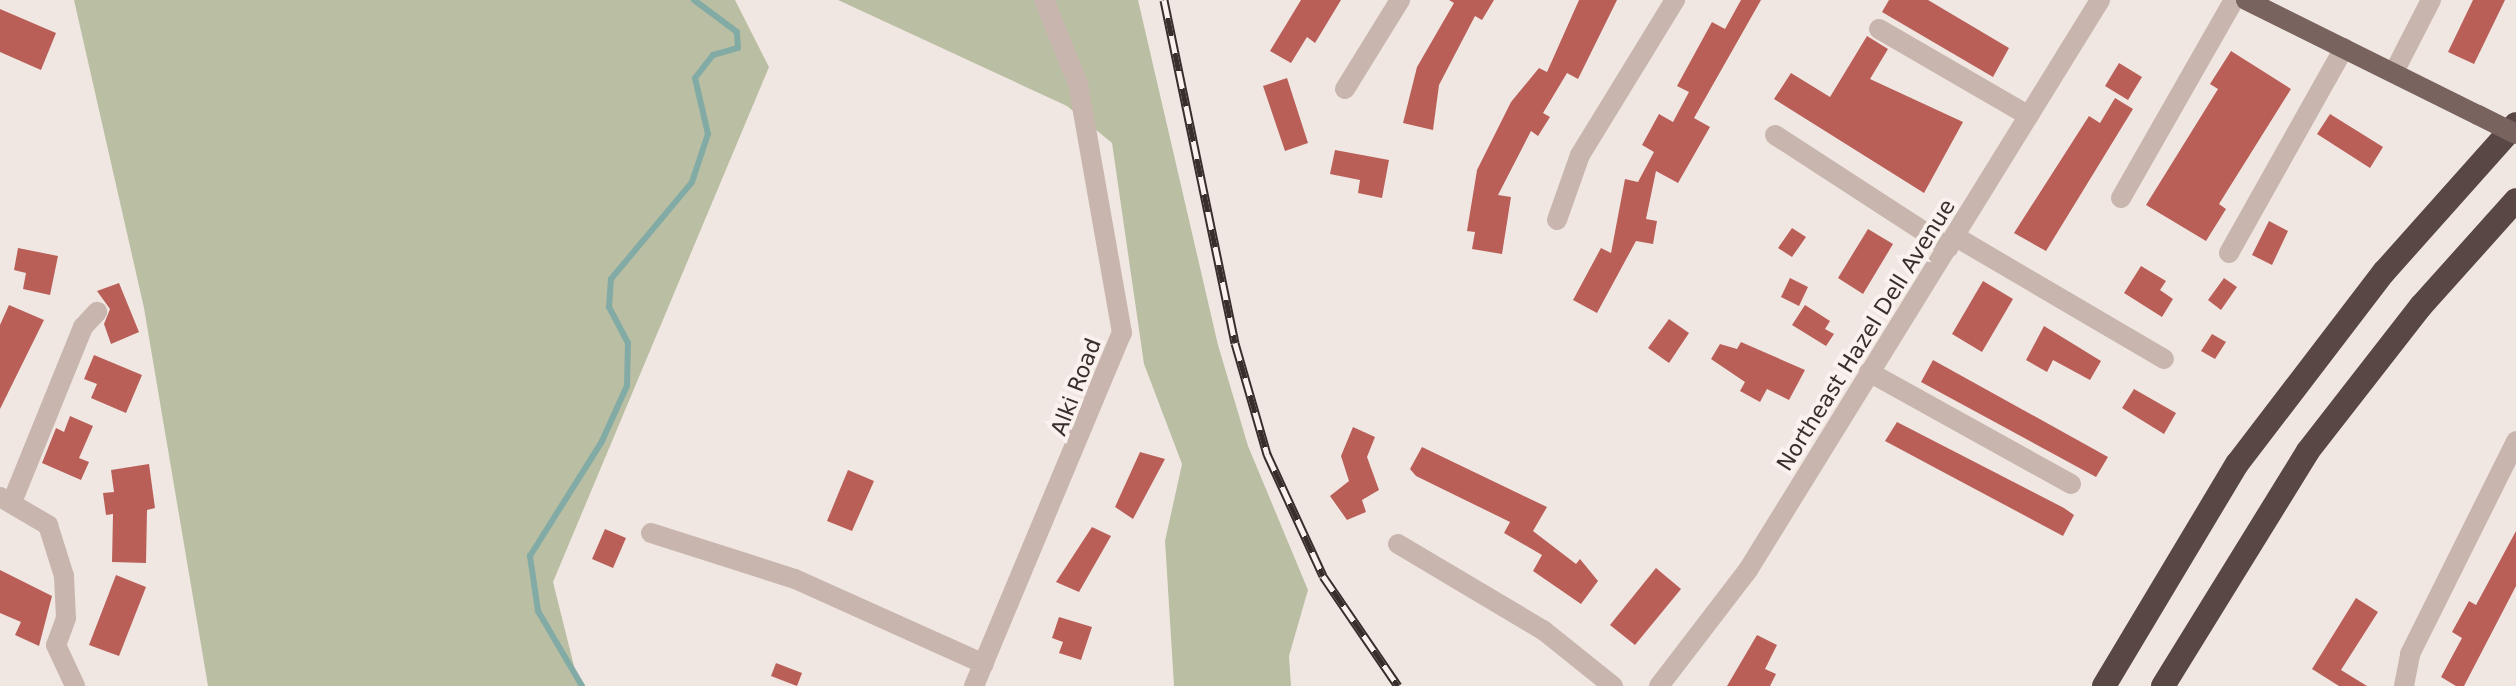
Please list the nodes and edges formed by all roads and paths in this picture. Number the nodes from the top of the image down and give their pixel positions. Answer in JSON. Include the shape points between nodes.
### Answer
{"nodes":[{"id":1,"x":1044,"y":0,"type":"edge"},
{"id":2,"x":1400,"y":0,"type":"edge"},
{"id":3,"x":1675,"y":0,"type":"edge"},
{"id":4,"x":2100,"y":0,"type":"edge"},
{"id":5,"x":2234,"y":0,"type":"edge"},
{"id":6,"x":2246,"y":0,"type":"edge"},
{"id":7,"x":2431,"y":0,"type":"edge"},
{"id":8,"x":1879,"y":29,"type":"dead end"},
{"id":9,"x":2344,"y":48,"type":"junction"},
{"id":10,"x":2394,"y":72,"type":"junction"},
{"id":11,"x":1345,"y":89,"type":"dead end"},
{"id":12,"x":2029,"y":116,"type":"junction"},
{"id":13,"x":2516,"y":124,"type":"edge"},
{"id":14,"x":2516,"y":134,"type":"edge"},
{"id":15,"x":1775,"y":135,"type":"dead end"},
{"id":16,"x":2121,"y":198,"type":"dead end"},
{"id":17,"x":2516,"y":200,"type":"edge"},
{"id":18,"x":1557,"y":220,"type":"dead end"},
{"id":19,"x":1952,"y":242,"type":"junction"},
{"id":20,"x":2229,"y":253,"type":"dead end"},
{"id":21,"x":97,"y":312,"type":"dead end"},
{"id":22,"x":2164,"y":359,"type":"dead end"},
{"id":23,"x":1869,"y":372,"type":"junction"},
{"id":24,"x":2516,"y":441,"type":"edge"},
{"id":25,"x":2071,"y":484,"type":"dead end"},
{"id":26,"x":6,"y":499,"type":"edge"},
{"id":27,"x":651,"y":533,"type":"dead end"},
{"id":28,"x":1398,"y":544,"type":"dead end"},
{"id":29,"x":984,"y":664,"type":"junction"},
{"id":30,"x":75,"y":686,"type":"edge"},
{"id":31,"x":974,"y":686,"type":"edge"},
{"id":32,"x":1613,"y":686,"type":"edge"},
{"id":33,"x":1659,"y":686,"type":"edge"},
{"id":34,"x":2104,"y":686,"type":"edge"},
{"id":35,"x":2163,"y":686,"type":"edge"},
{"id":36,"x":2404,"y":686,"type":"edge"}],
"edges":[{"from":1,"to":29,"type":"street","name":"Alki Road","via":[[1078,84],[1122,333]]},
{"from":2,"to":11,"type":"street"},
{"from":3,"to":18,"type":"street","via":[[1580,155]]},
{"from":4,"to":12,"type":"street","name":"Northeast Hazel Dell Avenue"},
{"from":5,"to":16,"type":"street"},
{"from":6,"to":9,"type":"main road"},
{"from":7,"to":10,"type":"street"},
{"from":8,"to":12,"type":"street"},
{"from":9,"to":10,"type":"main road"},
{"from":9,"to":20,"type":"street"},
{"from":10,"to":14,"type":"main road","bridge":true},
{"from":12,"to":19,"type":"street","name":"Northeast Hazel Dell Avenue"},
{"from":13,"to":34,"type":"highway","via":[[2384,272],[2261,431]]},
{"from":15,"to":19,"type":"street"},
{"from":17,"to":35,"type":"highway","via":[[2421,306],[2308,451]]},
{"from":19,"to":22,"type":"street"},
{"from":19,"to":23,"type":"street","name":"Northeast Hazel Dell Avenue"},
{"from":21,"to":26,"type":"street","via":[[83,327]]},
{"from":23,"to":25,"type":"street"},
{"from":23,"to":33,"type":"street","name":"Northeast Hazel Dell Avenue","via":[[1748,570]]},
{"from":24,"to":36,"type":"street","via":[[2410,654]]},
{"from":26,"to":30,"type":"street","via":[[48,525],[64,576],[66,618],[56,645]]},
{"from":27,"to":29,"type":"street","via":[[795,579]]},
{"from":28,"to":32,"type":"street","via":[[1543,630]]},
{"from":29,"to":31,"type":"street","name":"Alki Road"}]}
